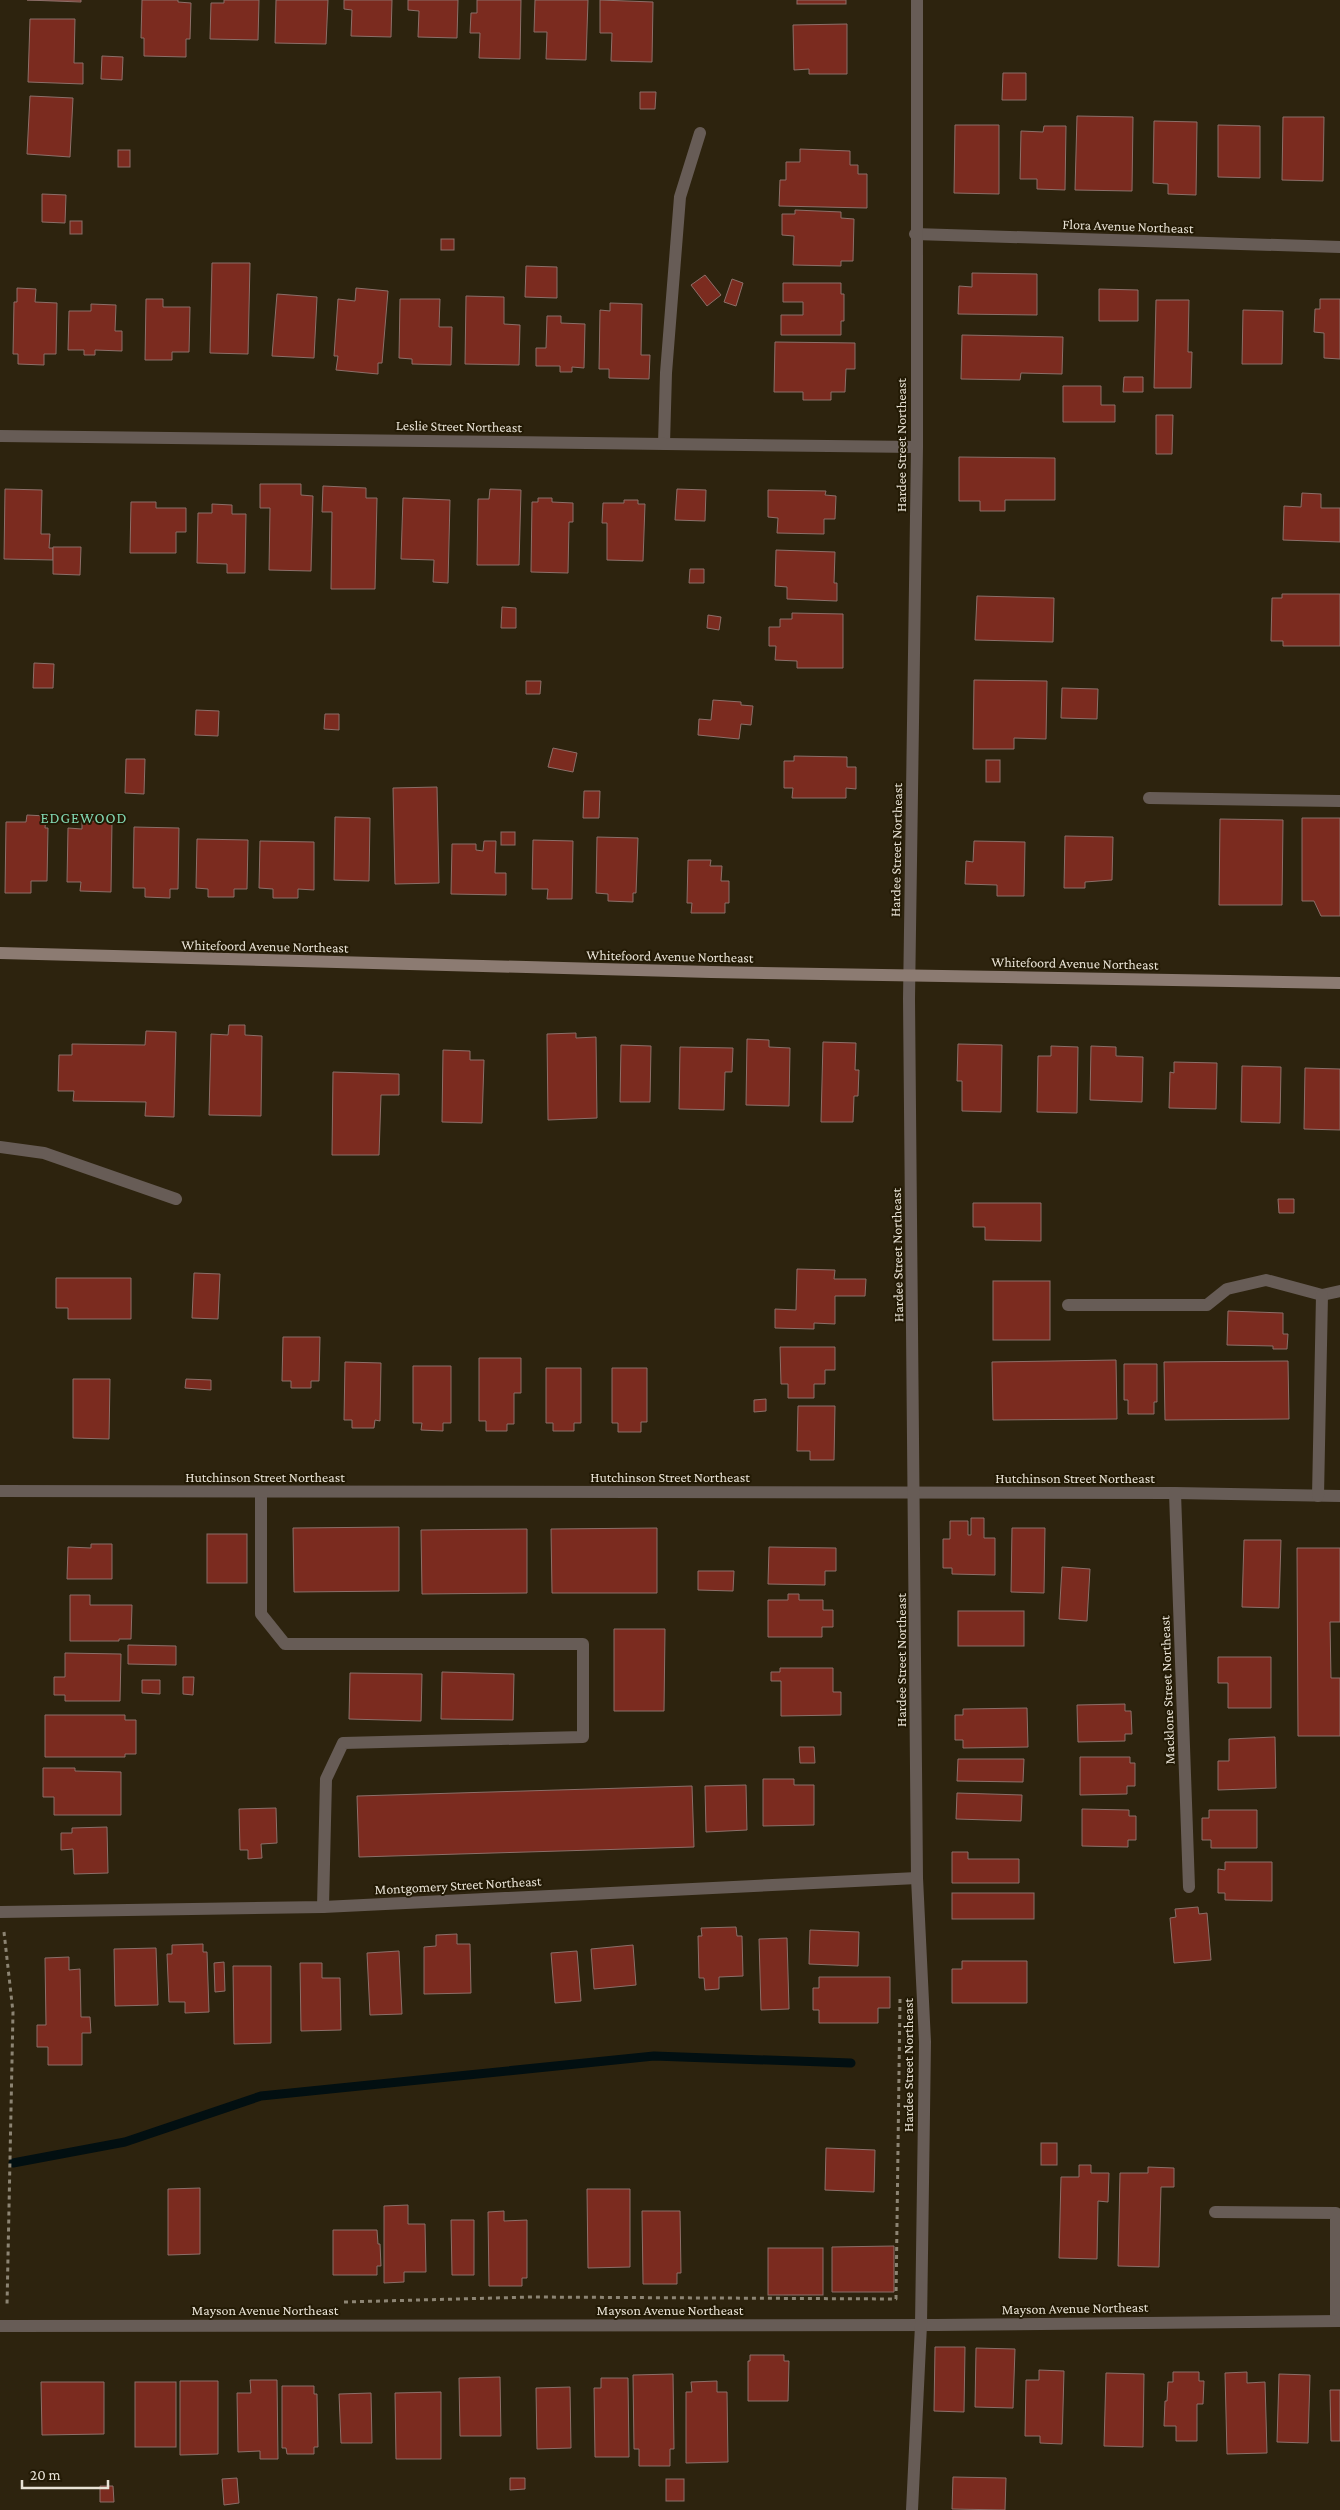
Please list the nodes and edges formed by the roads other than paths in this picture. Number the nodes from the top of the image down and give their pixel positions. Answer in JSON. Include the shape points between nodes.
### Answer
{"nodes":[{"id":1,"x":917,"y":0,"type":"edge"},
{"id":2,"x":700,"y":134,"type":"dead end"},
{"id":3,"x":915,"y":234,"type":"junction"},
{"id":4,"x":1340,"y":247,"type":"edge"},
{"id":5,"x":0,"y":436,"type":"edge"},
{"id":6,"x":664,"y":444,"type":"junction"},
{"id":7,"x":917,"y":447,"type":"junction"},
{"id":8,"x":1149,"y":798,"type":"dead end"},
{"id":9,"x":1340,"y":801,"type":"edge"},
{"id":10,"x":0,"y":953,"type":"edge"},
{"id":11,"x":909,"y":976,"type":"junction"},
{"id":12,"x":1340,"y":983,"type":"edge"},
{"id":13,"x":0,"y":1147,"type":"edge"},
{"id":14,"x":176,"y":1199,"type":"dead end"},
{"id":15,"x":1340,"y":1291,"type":"edge"},
{"id":16,"x":1322,"y":1295,"type":"junction"},
{"id":17,"x":1068,"y":1305,"type":"dead end"},
{"id":18,"x":0,"y":1491,"type":"edge"},
{"id":19,"x":262,"y":1492,"type":"junction"},
{"id":20,"x":915,"y":1492,"type":"junction"},
{"id":21,"x":1174,"y":1493,"type":"junction"},
{"id":22,"x":1318,"y":1496,"type":"junction"},
{"id":23,"x":1340,"y":1496,"type":"edge"},
{"id":24,"x":917,"y":1878,"type":"junction"},
{"id":25,"x":1189,"y":1887,"type":"dead end"},
{"id":26,"x":323,"y":1906,"type":"junction"},
{"id":27,"x":0,"y":1912,"type":"edge"},
{"id":28,"x":1215,"y":2212,"type":"dead end"},
{"id":29,"x":1338,"y":2213,"type":"edge"},
{"id":30,"x":1338,"y":2321,"type":"edge"},
{"id":31,"x":921,"y":2325,"type":"junction"},
{"id":32,"x":0,"y":2326,"type":"edge"},
{"id":33,"x":912,"y":2510,"type":"edge"}],
"edges":[{"from":1,"to":3,"type":"street","name":"Hardee Street Northeast"},
{"from":2,"to":6,"type":"street","via":[[680,197],[666,373]]},
{"from":3,"to":4,"type":"street","name":"Flora Avenue Northeast"},
{"from":3,"to":7,"type":"street","name":"Hardee Street Northeast"},
{"from":5,"to":6,"type":"street","name":"Leslie Street Northeast"},
{"from":6,"to":7,"type":"street","name":"Leslie Street Northeast"},
{"from":7,"to":11,"type":"street","name":"Hardee Street Northeast"},
{"from":8,"to":9,"type":"street"},
{"from":10,"to":11,"type":"street","name":"Whitefoord Avenue Northeast"},
{"from":11,"to":12,"type":"street","name":"Whitefoord Avenue Northeast"},
{"from":11,"to":20,"type":"street","name":"Hardee Street Northeast"},
{"from":13,"to":14,"type":"street","via":[[44,1153]]},
{"from":15,"to":16,"type":"street"},
{"from":16,"to":17,"type":"street","via":[[1266,1280],[1227,1289],[1207,1305]]},
{"from":16,"to":22,"type":"street"},
{"from":18,"to":19,"type":"street","name":"Hutchinson Street Northeast"},
{"from":19,"to":20,"type":"street","name":"Hutchinson Street Northeast"},
{"from":19,"to":26,"type":"street","via":[[260,1614],[285,1644],[583,1644],[583,1737],[343,1743],[326,1778]]},
{"from":20,"to":21,"type":"street","name":"Hutchinson Street Northeast"},
{"from":20,"to":24,"type":"street","name":"Hardee Street Northeast"},
{"from":21,"to":22,"type":"street","name":"Hutchinson Street Northeast"},
{"from":21,"to":25,"type":"street","name":"Macklone Street Northeast"},
{"from":22,"to":23,"type":"street","name":"Hutchinson Street Northeast"},
{"from":24,"to":26,"type":"street","name":"Montgomery Street Northeast"},
{"from":24,"to":31,"type":"street","name":"Hardee Street Northeast","via":[[925,2042]]},
{"from":26,"to":27,"type":"street","name":"Montgomery Street Northeast"},
{"from":28,"to":29,"type":"street"},
{"from":29,"to":30,"type":"street"},
{"from":30,"to":31,"type":"street","name":"Mayson Avenue Northeast"},
{"from":31,"to":32,"type":"street","name":"Mayson Avenue Northeast"},
{"from":31,"to":33,"type":"street","name":"Hardee Street Northeast"}]}
